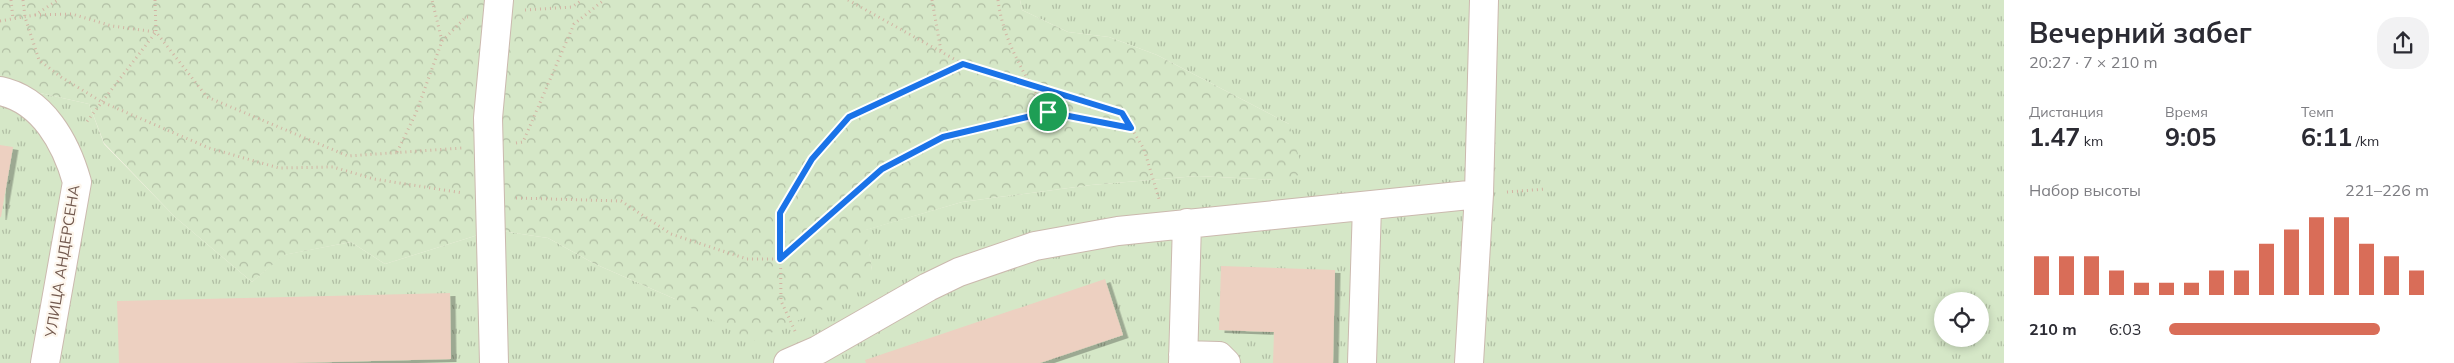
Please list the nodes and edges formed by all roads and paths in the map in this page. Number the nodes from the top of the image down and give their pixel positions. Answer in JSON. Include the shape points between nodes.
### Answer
{"nodes":[{"id":1,"x":11,"y":0,"type":"edge"},
{"id":2,"x":23,"y":0,"type":"edge"},
{"id":3,"x":58,"y":0,"type":"edge"},
{"id":4,"x":155,"y":0,"type":"edge"},
{"id":5,"x":432,"y":0,"type":"edge"},
{"id":6,"x":582,"y":0,"type":"edge"},
{"id":7,"x":848,"y":0,"type":"edge"},
{"id":8,"x":932,"y":0,"type":"edge"},
{"id":9,"x":998,"y":0,"type":"edge"},
{"id":10,"x":1484,"y":0,"type":"edge"},
{"id":11,"x":499,"y":2,"type":"edge"},
{"id":12,"x":34,"y":15,"type":"junction"},
{"id":13,"x":25,"y":17,"type":"junction"},
{"id":14,"x":13,"y":19,"type":"junction"},
{"id":15,"x":0,"y":21,"type":"edge"},
{"id":16,"x":156,"y":32,"type":"junction"},
{"id":17,"x":941,"y":52,"type":"junction"},
{"id":18,"x":963,"y":64,"type":"junction"},
{"id":19,"x":1030,"y":85,"type":"junction"},
{"id":20,"x":0,"y":91,"type":"edge"},
{"id":21,"x":102,"y":102,"type":"junction"},
{"id":22,"x":1048,"y":112,"type":"junction"},
{"id":23,"x":85,"y":124,"type":"dead end"},
{"id":24,"x":1131,"y":128,"type":"junction"},
{"id":25,"x":1546,"y":188,"type":"dead end"},
{"id":26,"x":1479,"y":194,"type":"junction"},
{"id":27,"x":490,"y":197,"type":"junction"},
{"id":28,"x":1367,"y":206,"type":"junction"},
{"id":29,"x":1177,"y":224,"type":"junction"},
{"id":30,"x":780,"y":259,"type":"junction"},
{"id":31,"x":797,"y":359,"type":"edge"},
{"id":32,"x":1183,"y":359,"type":"edge"},
{"id":33,"x":45,"y":363,"type":"edge"},
{"id":34,"x":494,"y":363,"type":"edge"},
{"id":35,"x":1226,"y":363,"type":"edge"},
{"id":36,"x":1362,"y":363,"type":"edge"},
{"id":37,"x":1469,"y":363,"type":"edge"}],
"edges":[{"from":1,"to":14,"type":"path"},
{"from":2,"to":13,"type":"path"},
{"from":3,"to":12,"type":"path"},
{"from":4,"to":16,"type":"path"},
{"from":5,"to":16,"type":"path","via":[[442,41],[416,113],[397,153],[348,156],[206,97]]},
{"from":6,"to":11,"type":"path","via":[[572,7],[527,11]]},
{"from":7,"to":17,"type":"path"},
{"from":8,"to":17,"type":"path"},
{"from":9,"to":19,"type":"path"},
{"from":10,"to":26,"type":"lane"},
{"from":11,"to":27,"type":"lane","via":[[488,118]]},
{"from":12,"to":13,"type":"path"},
{"from":12,"to":16,"type":"path","via":[[72,14],[112,26]]},
{"from":13,"to":14,"type":"path"},
{"from":13,"to":21,"type":"path","via":[[39,60]]},
{"from":14,"to":15,"type":"path"},
{"from":16,"to":21,"type":"path"},
{"from":17,"to":18,"type":"path"},
{"from":18,"to":19,"type":"path"},
{"from":18,"to":30,"type":"path","via":[[849,117],[812,159],[780,213]]},
{"from":19,"to":22,"type":"path"},
{"from":19,"to":24,"type":"path","via":[[1122,113]]},
{"from":20,"to":33,"type":"lane","name":"УЛИЦА АНДЕРСЕНА","via":[[12,94],[32,107],[50,124],[70,159],[77,182]]},
{"from":21,"to":23,"type":"path"},
{"from":21,"to":27,"type":"path","via":[[209,148],[279,168],[333,167],[374,179]]},
{"from":22,"to":24,"type":"path"},
{"from":22,"to":30,"type":"path","via":[[943,137],[882,169]]},
{"from":24,"to":29,"type":"path","via":[[1144,149]]},
{"from":25,"to":26,"type":"path"},
{"from":26,"to":28,"type":"lane"},
{"from":26,"to":37,"type":"lane"},
{"from":27,"to":30,"type":"path","via":[[621,202],[671,234],[746,259]]},
{"from":27,"to":34,"type":"lane"},
{"from":28,"to":29,"type":"lane"},
{"from":28,"to":36,"type":"lane"},
{"from":29,"to":31,"type":"lane","via":[[1079,237],[1007,255],[928,287]]},
{"from":29,"to":32,"type":"lane"},
{"from":30,"to":31,"type":"path","via":[[780,301]]},
{"from":32,"to":35,"type":"lane","via":[[1219,356]]}]}
